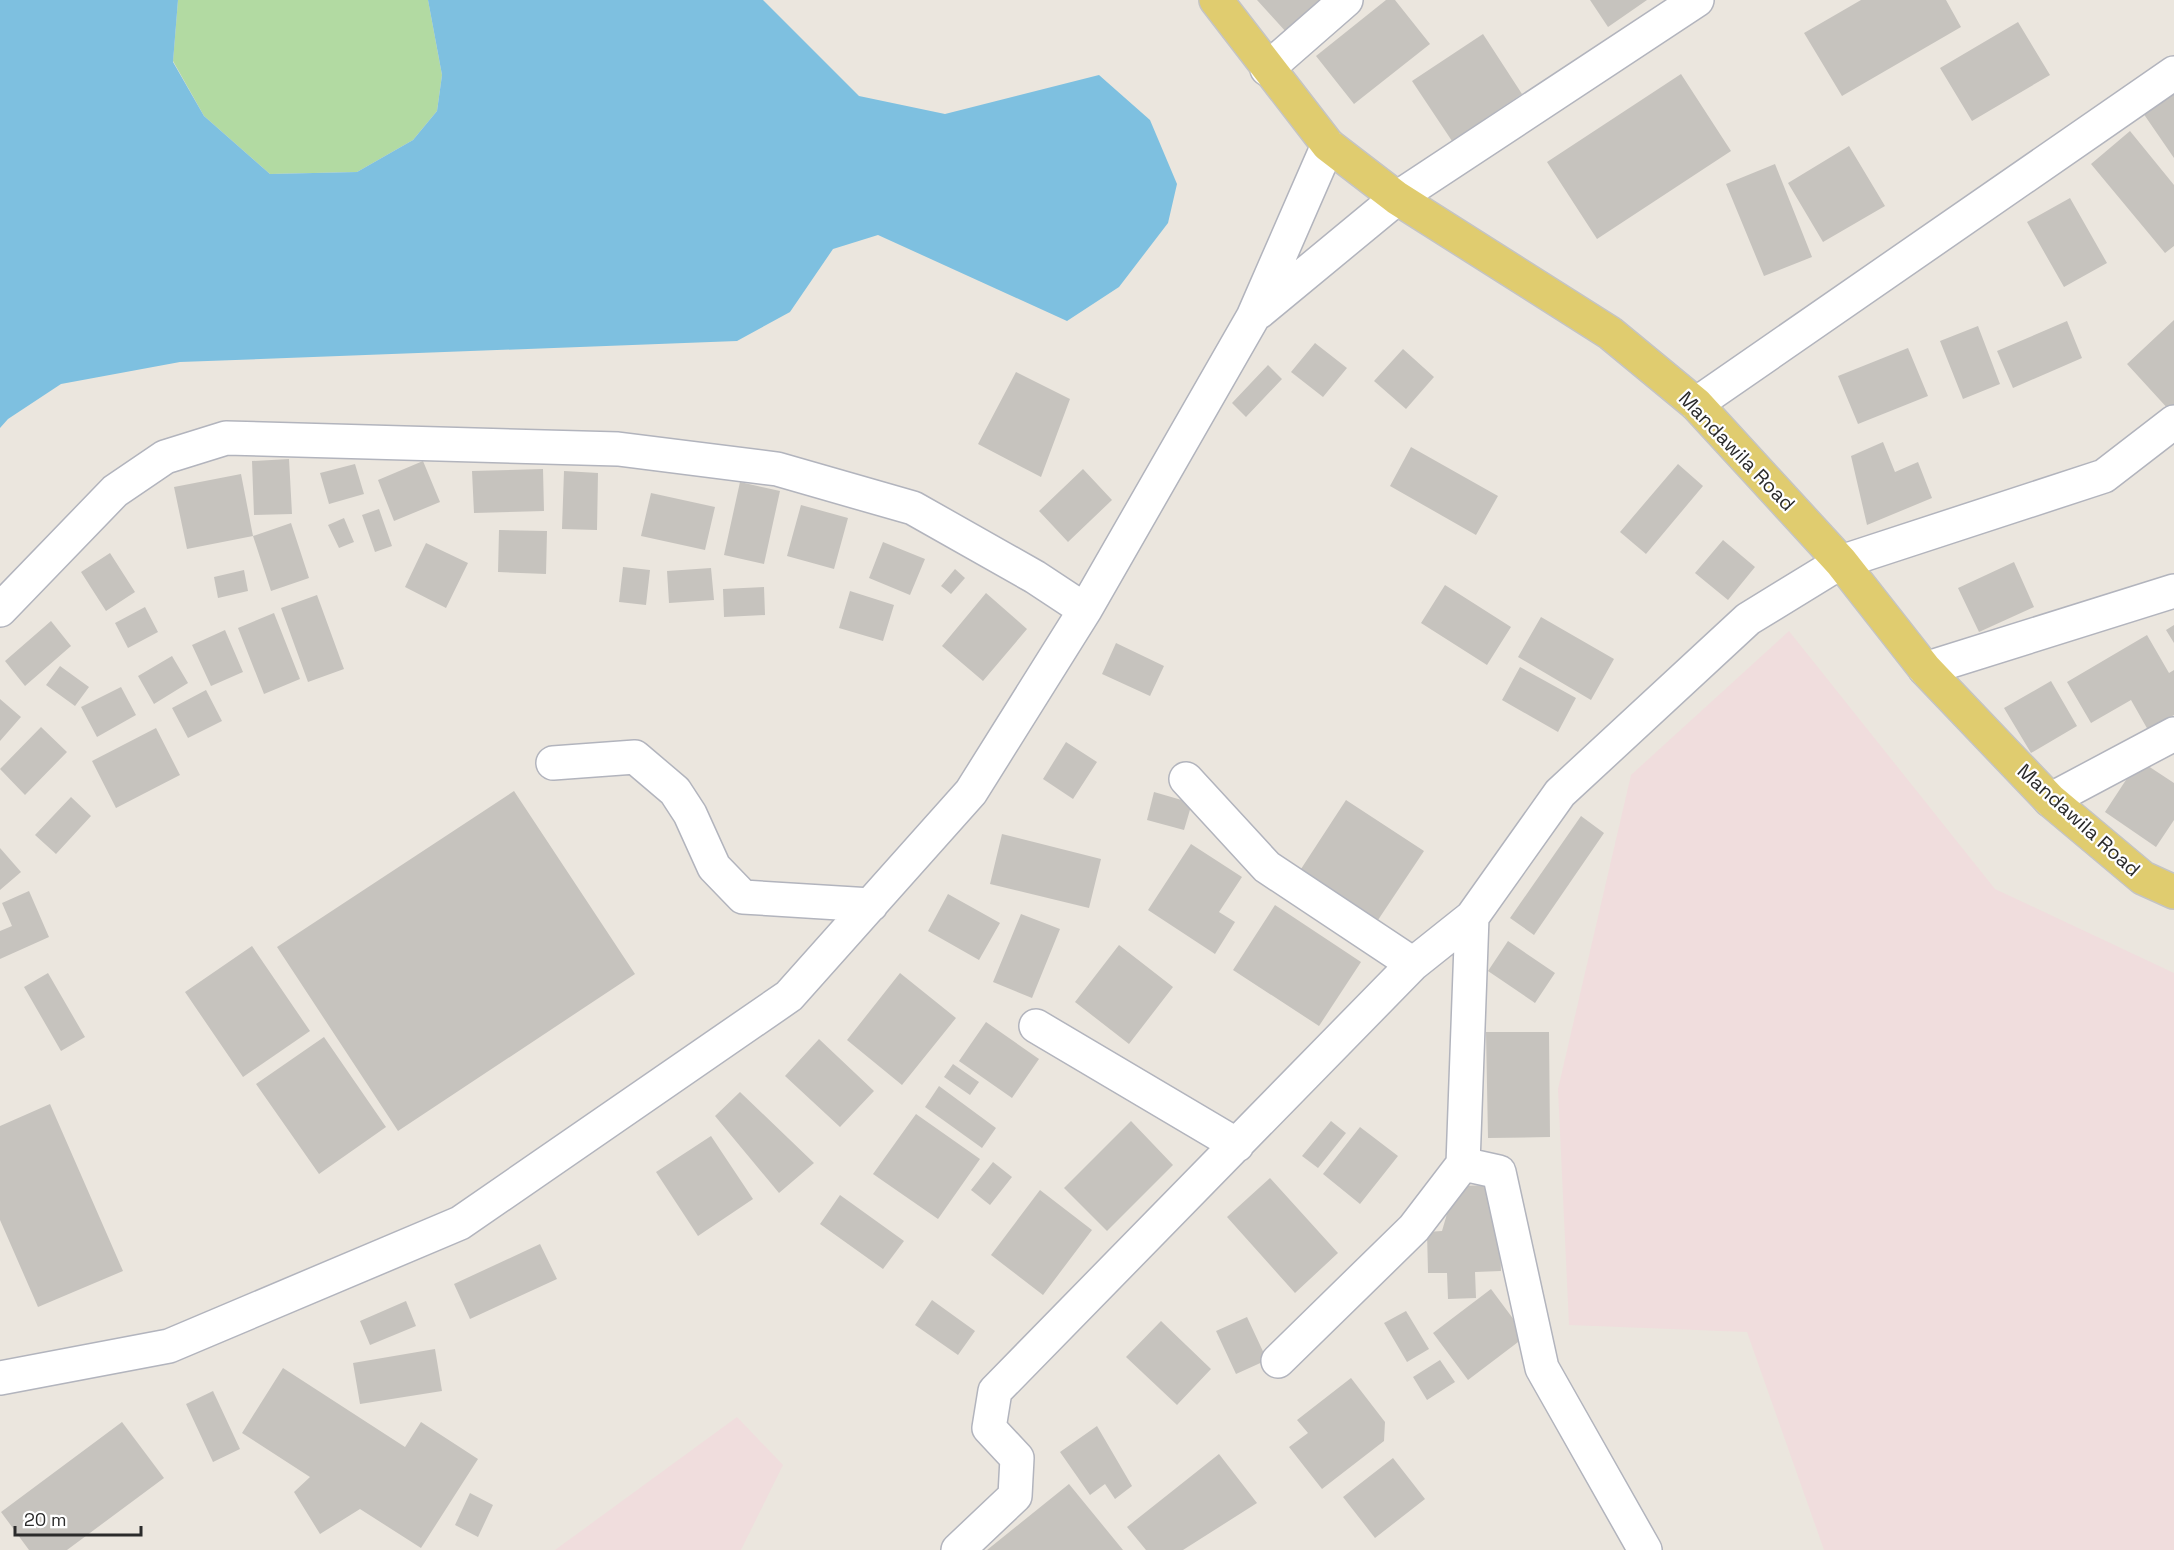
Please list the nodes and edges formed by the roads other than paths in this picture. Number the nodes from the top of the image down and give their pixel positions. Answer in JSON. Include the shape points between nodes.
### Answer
{"nodes":[{"id":1,"x":1216,"y":0,"type":"edge"},
{"id":2,"x":1346,"y":0,"type":"edge"},
{"id":3,"x":1697,"y":0,"type":"edge"},
{"id":4,"x":1267,"y":69,"type":"junction"},
{"id":5,"x":2174,"y":73,"type":"edge"},
{"id":6,"x":1328,"y":145,"type":"junction"},
{"id":7,"x":1397,"y":198,"type":"junction"},
{"id":8,"x":1253,"y":317,"type":"junction"},
{"id":9,"x":1696,"y":404,"type":"junction"},
{"id":10,"x":2174,"y":422,"type":"edge"},
{"id":11,"x":1841,"y":562,"type":"junction"},
{"id":12,"x":2174,"y":591,"type":"edge"},
{"id":13,"x":0,"y":610,"type":"edge"},
{"id":14,"x":1085,"y":610,"type":"junction"},
{"id":15,"x":1925,"y":669,"type":"junction"},
{"id":16,"x":2174,"y":734,"type":"edge"},
{"id":17,"x":553,"y":763,"type":"dead end"},
{"id":18,"x":1186,"y":779,"type":"dead end"},
{"id":19,"x":2050,"y":800,"type":"junction"},
{"id":20,"x":2174,"y":892,"type":"edge"},
{"id":21,"x":871,"y":905,"type":"junction"},
{"id":22,"x":1472,"y":917,"type":"junction"},
{"id":23,"x":1413,"y":964,"type":"junction"},
{"id":24,"x":1036,"y":1026,"type":"dead end"},
{"id":25,"x":1237,"y":1145,"type":"junction"},
{"id":26,"x":1463,"y":1164,"type":"junction"},
{"id":27,"x":1278,"y":1361,"type":"dead end"},
{"id":28,"x":0,"y":1378,"type":"edge"},
{"id":29,"x":958,"y":1550,"type":"edge"},
{"id":30,"x":1645,"y":1550,"type":"edge"}],
"edges":[{"from":1,"to":4,"type":"main road","name":"Mandawila Road"},
{"from":2,"to":4,"type":"street"},
{"from":3,"to":7,"type":"street"},
{"from":4,"to":6,"type":"main road","name":"Mandawila Road"},
{"from":5,"to":9,"type":"street"},
{"from":6,"to":7,"type":"main road","name":"Mandawila Road"},
{"from":6,"to":8,"type":"street"},
{"from":7,"to":8,"type":"street"},
{"from":7,"to":9,"type":"main road","name":"Mandawila Road","via":[[1610,333]]},
{"from":8,"to":14,"type":"street"},
{"from":9,"to":11,"type":"main road","name":"Mandawila Road"},
{"from":10,"to":11,"type":"street","via":[[2104,476]]},
{"from":11,"to":15,"type":"main road","name":"Mandawila Road"},
{"from":11,"to":22,"type":"street","via":[[1748,619],[1560,793]]},
{"from":12,"to":15,"type":"street"},
{"from":13,"to":14,"type":"street","via":[[115,491],[165,457],[226,438],[618,449],[777,468],[914,508]]},
{"from":14,"to":21,"type":"street","via":[[971,792]]},
{"from":15,"to":19,"type":"main road","name":"Mandawila Road"},
{"from":16,"to":19,"type":"street"},
{"from":17,"to":21,"type":"street","via":[[635,757],[675,790],[714,867],[743,897]]},
{"from":18,"to":23,"type":"street","via":[[1267,867]]},
{"from":19,"to":20,"type":"main road","name":"Mandawila Road","via":[[2143,878]]},
{"from":21,"to":28,"type":"street","via":[[789,996],[460,1223],[169,1346]]},
{"from":22,"to":23,"type":"street"},
{"from":22,"to":26,"type":"street"},
{"from":23,"to":25,"type":"street"},
{"from":24,"to":25,"type":"street"},
{"from":25,"to":29,"type":"street","via":[[995,1391],[989,1428],[1017,1458],[1016,1496]]},
{"from":26,"to":27,"type":"street","via":[[1414,1228]]},
{"from":26,"to":30,"type":"street","via":[[1499,1172],[1542,1368]]}]}
